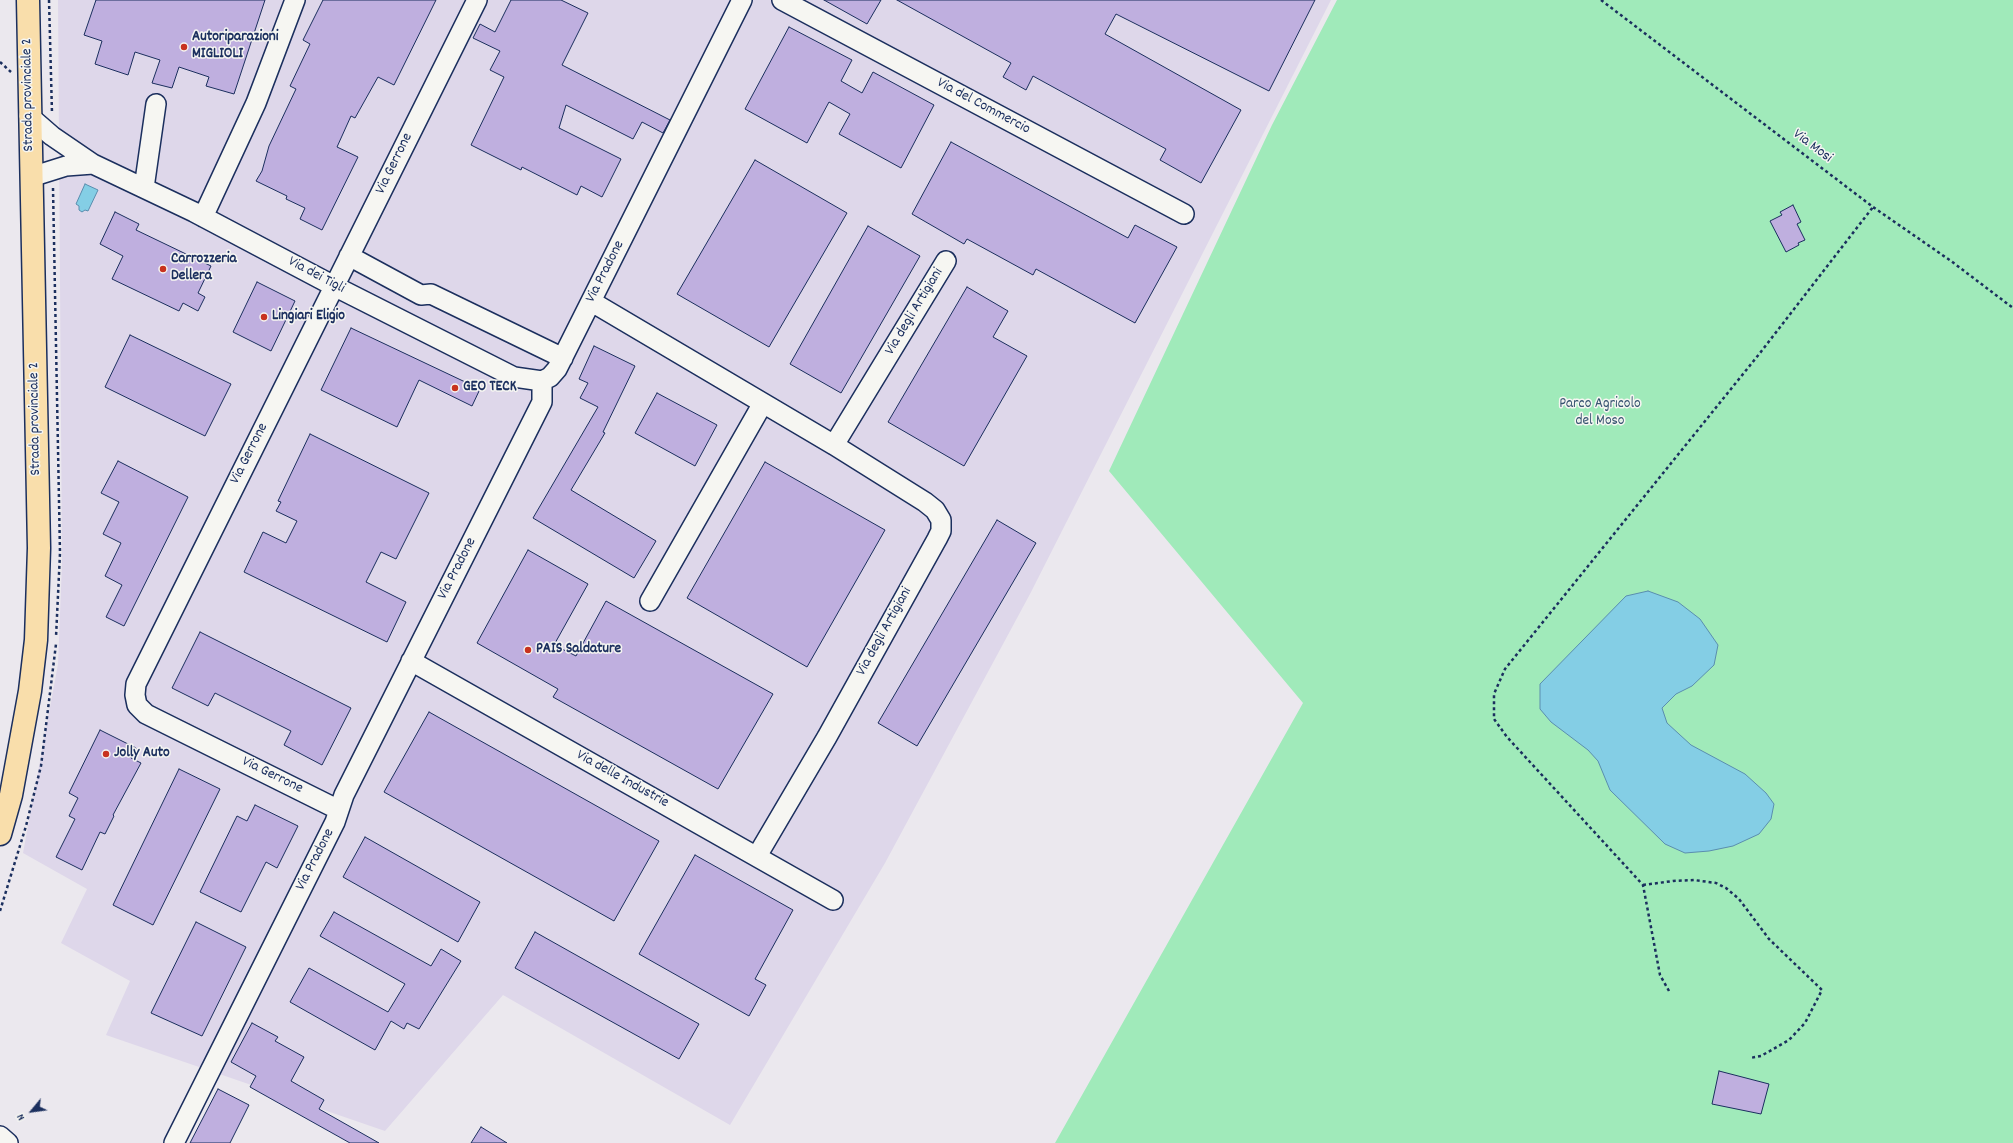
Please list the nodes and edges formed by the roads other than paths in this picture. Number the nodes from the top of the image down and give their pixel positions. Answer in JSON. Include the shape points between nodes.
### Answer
{"nodes":[{"id":1,"x":28,"y":0,"type":"edge"},
{"id":2,"x":295,"y":0,"type":"edge"},
{"id":3,"x":477,"y":0,"type":"edge"},
{"id":4,"x":742,"y":0,"type":"edge"},
{"id":5,"x":782,"y":0,"type":"edge"},
{"id":6,"x":156,"y":104,"type":"dead end"},
{"id":7,"x":29,"y":116,"type":"junction"},
{"id":8,"x":93,"y":164,"type":"junction"},
{"id":9,"x":31,"y":178,"type":"junction"},
{"id":10,"x":144,"y":188,"type":"junction"},
{"id":11,"x":1184,"y":214,"type":"dead end"},
{"id":12,"x":203,"y":217,"type":"junction"},
{"id":13,"x":349,"y":256,"type":"junction"},
{"id":14,"x":946,"y":261,"type":"dead end"},
{"id":15,"x":334,"y":286,"type":"junction"},
{"id":16,"x":421,"y":295,"type":"junction"},
{"id":17,"x":592,"y":302,"type":"junction"},
{"id":18,"x":407,"y":322,"type":"junction"},
{"id":19,"x":563,"y":358,"type":"junction"},
{"id":20,"x":542,"y":381,"type":"junction"},
{"id":21,"x":763,"y":403,"type":"junction"},
{"id":22,"x":834,"y":445,"type":"junction"},
{"id":23,"x":650,"y":601,"type":"dead end"},
{"id":24,"x":411,"y":661,"type":"junction"},
{"id":25,"x":340,"y":810,"type":"junction"},
{"id":26,"x":0,"y":834,"type":"edge"},
{"id":27,"x":757,"y":856,"type":"junction"},
{"id":28,"x":833,"y":900,"type":"dead end"},
{"id":29,"x":0,"y":1136,"type":"edge"},
{"id":30,"x":8,"y":1143,"type":"edge"},
{"id":31,"x":174,"y":1143,"type":"edge"}],
"edges":[{"from":1,"to":7,"type":"main road","name":"Strada provinciale 2"},
{"from":2,"to":12,"type":"street","via":[[256,103]]},
{"from":3,"to":13,"type":"street","name":"Via Gerrone"},
{"from":4,"to":17,"type":"street","name":"Via Pradone"},
{"from":5,"to":11,"type":"street","name":"Via del Commercio"},
{"from":6,"to":10,"type":"street"},
{"from":7,"to":8,"type":"street","name":"Via dei Tigli","via":[[52,136]]},
{"from":7,"to":9,"type":"main road","name":"Strada provinciale 2"},
{"from":8,"to":9,"type":"street","name":"Via dei Tigli","via":[[66,166]]},
{"from":8,"to":10,"type":"street","name":"Via dei Tigli"},
{"from":9,"to":26,"type":"main road","name":"Strada provinciale 2","via":[[39,548],[36,640],[30,691],[11,795]]},
{"from":10,"to":12,"type":"street","name":"Via dei Tigli"},
{"from":12,"to":15,"type":"street","name":"Via dei Tigli"},
{"from":13,"to":15,"type":"street","name":"Via Gerrone"},
{"from":13,"to":16,"type":"street"},
{"from":14,"to":22,"type":"street","name":"Via degli Artigiani"},
{"from":15,"to":18,"type":"street","name":"Via dei Tigli"},
{"from":15,"to":25,"type":"street","name":"Via Gerrone","via":[[138,675],[135,695],[137,705],[146,714]]},
{"from":16,"to":18,"type":"street"},
{"from":16,"to":19,"type":"street","via":[[431,294]]},
{"from":17,"to":19,"type":"street","name":"Via Pradone"},
{"from":17,"to":21,"type":"street","name":"Via degli Artigiani"},
{"from":18,"to":20,"type":"street","name":"Via dei Tigli","via":[[514,377]]},
{"from":19,"to":20,"type":"street","name":"Via Pradone","via":[[550,377]]},
{"from":20,"to":24,"type":"street","name":"Via Pradone","via":[[542,402]]},
{"from":21,"to":22,"type":"street","name":"Via degli Artigiani"},
{"from":21,"to":23,"type":"street"},
{"from":22,"to":27,"type":"street","name":"Via degli Artigiani","via":[[935,510],[941,520],[941,531],[827,737]]},
{"from":24,"to":25,"type":"street","name":"Via Pradone","via":[[344,795]]},
{"from":24,"to":27,"type":"street","name":"Via delle Industrie"},
{"from":25,"to":31,"type":"street","name":"Via Pradone"},
{"from":27,"to":28,"type":"street","name":"Via delle Industrie"},
{"from":29,"to":30,"type":"street"}]}
